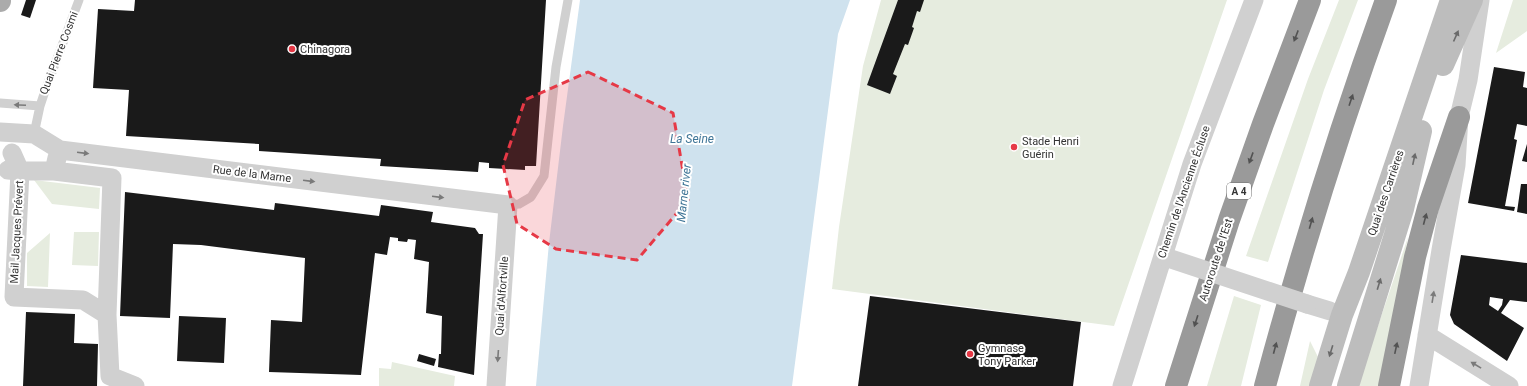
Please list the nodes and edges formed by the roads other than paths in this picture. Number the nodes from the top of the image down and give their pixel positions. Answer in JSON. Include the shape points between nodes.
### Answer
{"nodes":[{"id":1,"x":79,"y":0,"type":"edge"},
{"id":2,"x":568,"y":0,"type":"edge"},
{"id":3,"x":1254,"y":0,"type":"edge"},
{"id":4,"x":1310,"y":0,"type":"edge"},
{"id":5,"x":1386,"y":0,"type":"edge"},
{"id":6,"x":1452,"y":0,"type":"edge"},
{"id":7,"x":1472,"y":0,"type":"edge"},
{"id":8,"x":1480,"y":0,"type":"edge"},
{"id":9,"x":0,"y":103,"type":"edge"},
{"id":10,"x":40,"y":106,"type":"junction"},
{"id":11,"x":1459,"y":117,"type":"junction"},
{"id":12,"x":0,"y":132,"type":"edge"},
{"id":13,"x":34,"y":134,"type":"junction"},
{"id":14,"x":508,"y":205,"type":"junction"},
{"id":15,"x":1165,"y":257,"type":"junction"},
{"id":16,"x":1336,"y":313,"type":"junction"},
{"id":17,"x":107,"y":315,"type":"junction"},
{"id":18,"x":1367,"y":322,"type":"junction"},
{"id":19,"x":1427,"y":335,"type":"junction"},
{"id":20,"x":135,"y":386,"type":"edge"},
{"id":21,"x":496,"y":386,"type":"edge"},
{"id":22,"x":1122,"y":386,"type":"edge"},
{"id":23,"x":1176,"y":386,"type":"edge"},
{"id":24,"x":1265,"y":386,"type":"edge"},
{"id":25,"x":1320,"y":386,"type":"edge"},
{"id":26,"x":1348,"y":386,"type":"edge"},
{"id":27,"x":1389,"y":386,"type":"edge"},
{"id":28,"x":1419,"y":386,"type":"edge"},
{"id":29,"x":1509,"y":386,"type":"edge"}],
"edges":[{"from":1,"to":10,"type":"lane","name":"Quai Pierre Cosmi"},
{"from":2,"to":14,"type":"lane","via":[[556,67],[544,176],[531,197],[519,204]]},
{"from":3,"to":15,"type":"street","name":"Chemin de l'Ancienne Écluse","via":[[1192,164]]},
{"from":4,"to":23,"type":"highway","name":"Autoroute de l’Est","number":"A 4","one_way":true,"via":[[1229,220]]},
{"from":24,"to":5,"type":"highway","one_way":true,"via":[[1312,218]]},
{"from":6,"to":16,"type":"main road","name":"Quai des Carrières","via":[[1359,272]]},
{"from":18,"to":7,"type":"main road","name":"Quai des Carrières","one_way":true,"via":[[1403,209],[1418,139],[1439,74]]},
{"from":8,"to":11,"type":"street","via":[[1469,76]]},
{"from":10,"to":9,"type":"lane","one_way":true},
{"from":10,"to":13,"type":"lane","name":"Quai Pierre Cosmi"},
{"from":19,"to":11,"type":"street","one_way":true,"via":[[1456,165]]},
{"from":27,"to":11,"type":"highway","one_way":true,"via":[[1415,257],[1428,208]]},
{"from":12,"to":13,"type":"street","name":"Rue de la Marne"},
{"from":13,"to":14,"type":"street","name":"Rue de la Marne","one_way":true,"via":[[60,150]]},
{"from":14,"to":21,"type":"street","name":"Quai d'Alfortville","one_way":true},
{"from":15,"to":16,"type":"street","bridge":true},
{"from":15,"to":22,"type":"street","name":"Chemin de l'Ancienne Écluse"},
{"from":16,"to":18,"type":"main road"},
{"from":16,"to":25,"type":"main road","name":"Quai des Carrières","one_way":true},
{"from":17,"to":17,"type":"street","name":"Mail Jacques Prévert","via":[[112,178],[55,164],[13,165],[14,297],[83,300]]},
{"from":17,"to":20,"type":"street","via":[[110,376]]},
{"from":18,"to":26,"type":"main road","name":"Quai des Carrières"},
{"from":19,"to":28,"type":"street"},
{"from":29,"to":19,"type":"street","one_way":true}]}
